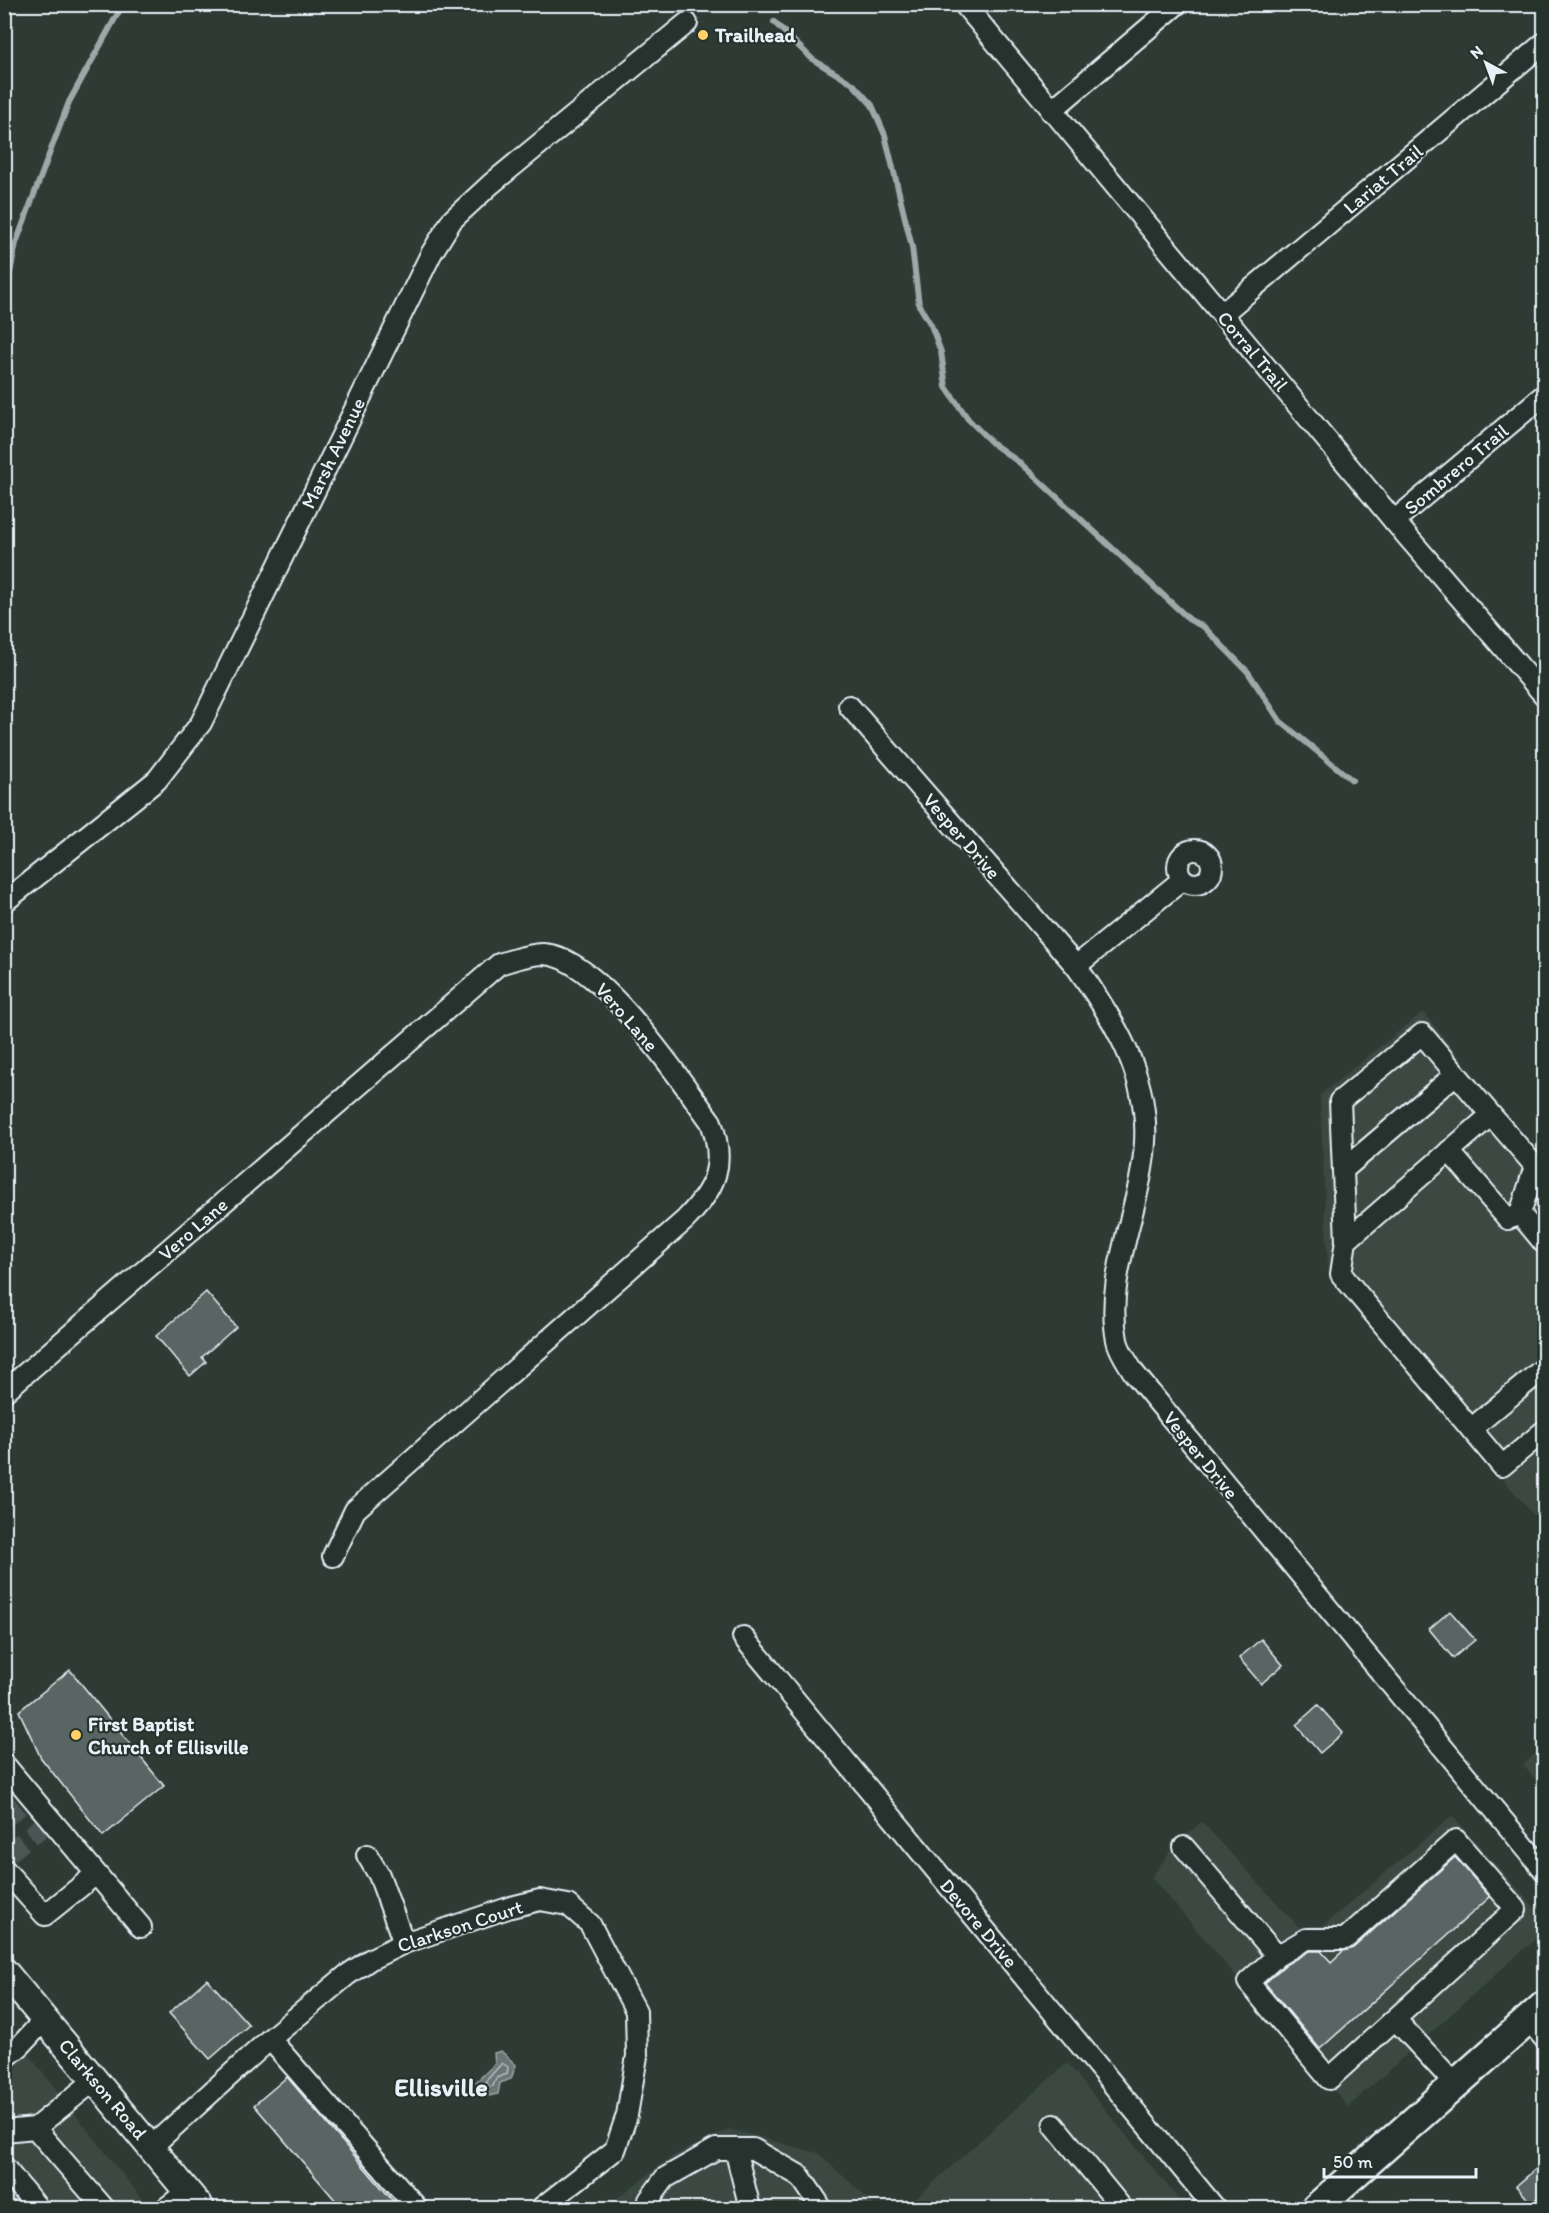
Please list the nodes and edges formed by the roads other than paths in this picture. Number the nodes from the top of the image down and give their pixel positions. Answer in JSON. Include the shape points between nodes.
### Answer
{"nodes":[{"id":1,"x":964,"y":4,"type":"edge"},
{"id":2,"x":1177,"y":4,"type":"edge"},
{"id":3,"x":687,"y":24,"type":"dead end"},
{"id":4,"x":1545,"y":43,"type":"edge"},
{"id":5,"x":1051,"y":111,"type":"junction"},
{"id":6,"x":1222,"y":314,"type":"junction"},
{"id":7,"x":1545,"y":395,"type":"edge"},
{"id":8,"x":1394,"y":520,"type":"junction"},
{"id":9,"x":1545,"y":695,"type":"edge"},
{"id":10,"x":849,"y":706,"type":"dead end"},
{"id":11,"x":1182,"y":880,"type":"dead end"},
{"id":12,"x":4,"y":902,"type":"edge"},
{"id":13,"x":1076,"y":966,"type":"junction"},
{"id":14,"x":1456,"y":1074,"type":"junction"},
{"id":15,"x":1491,"y":1115,"type":"junction"},
{"id":16,"x":1449,"y":1151,"type":"junction"},
{"id":17,"x":1343,"y":1170,"type":"junction"},
{"id":18,"x":1520,"y":1214,"type":"junction"},
{"id":19,"x":1346,"y":1241,"type":"junction"},
{"id":20,"x":1545,"y":1244,"type":"edge"},
{"id":21,"x":1545,"y":1368,"type":"edge"},
{"id":22,"x":4,"y":1392,"type":"edge"},
{"id":23,"x":1471,"y":1429,"type":"junction"},
{"id":24,"x":1545,"y":1431,"type":"edge"},
{"id":25,"x":333,"y":1556,"type":"dead end"},
{"id":26,"x":743,"y":1637,"type":"dead end"},
{"id":27,"x":6,"y":1768,"type":"edge"},
{"id":28,"x":1184,"y":1847,"type":"dead end"},
{"id":29,"x":367,"y":1855,"type":"dead end"},
{"id":30,"x":6,"y":1860,"type":"edge"},
{"id":31,"x":1545,"y":1870,"type":"edge"},
{"id":32,"x":96,"y":1874,"type":"junction"},
{"id":33,"x":141,"y":1927,"type":"dead end"},
{"id":34,"x":404,"y":1943,"type":"junction"},
{"id":35,"x":1277,"y":1956,"type":"junction"},
{"id":36,"x":4,"y":1971,"type":"edge"},
{"id":37,"x":45,"y":2019,"type":"junction"},
{"id":38,"x":1395,"y":2019,"type":"junction"},
{"id":39,"x":1539,"y":2022,"type":"edge"},
{"id":40,"x":270,"y":2038,"type":"junction"},
{"id":41,"x":4,"y":2059,"type":"edge"},
{"id":42,"x":95,"y":2080,"type":"junction"},
{"id":43,"x":1456,"y":2085,"type":"junction"},
{"id":44,"x":1054,"y":2125,"type":"dead end"},
{"id":45,"x":35,"y":2128,"type":"junction"},
{"id":46,"x":4,"y":2131,"type":"edge"},
{"id":47,"x":150,"y":2147,"type":"junction"},
{"id":48,"x":735,"y":2149,"type":"junction"},
{"id":49,"x":4,"y":2167,"type":"edge"},
{"id":50,"x":194,"y":2200,"type":"edge"},
{"id":51,"x":646,"y":2206,"type":"edge"},
{"id":52,"x":38,"y":2208,"type":"edge"},
{"id":53,"x":104,"y":2208,"type":"edge"},
{"id":54,"x":166,"y":2208,"type":"edge"},
{"id":55,"x":417,"y":2208,"type":"edge"},
{"id":56,"x":540,"y":2208,"type":"edge"},
{"id":57,"x":750,"y":2208,"type":"edge"},
{"id":58,"x":817,"y":2208,"type":"edge"},
{"id":59,"x":1122,"y":2208,"type":"edge"},
{"id":60,"x":1215,"y":2208,"type":"edge"},
{"id":61,"x":1316,"y":2208,"type":"edge"}],
"edges":[{"from":1,"to":5,"type":"street","name":"Corral Trail"},
{"from":2,"to":5,"type":"street"},
{"from":3,"to":12,"type":"street","name":"Marsh Avenue","via":[[452,220],[431,254],[201,723],[157,780]]},
{"from":4,"to":6,"type":"street","name":"Lariat Trail"},
{"from":5,"to":6,"type":"street","name":"Corral Trail"},
{"from":6,"to":8,"type":"street","name":"Corral Trail"},
{"from":7,"to":8,"type":"street","name":"Sombrero Trail"},
{"from":8,"to":9,"type":"street","name":"Corral Trail"},
{"from":10,"to":13,"type":"street","name":"Vesper Drive"},
{"from":11,"to":13,"type":"street"},
{"from":13,"to":31,"type":"street","name":"Vesper Drive","via":[[1106,1008],[1126,1048],[1144,1108],[1145,1143],[1113,1302],[1118,1343],[1134,1373]]},
{"from":14,"to":15,"type":"street"},
{"from":14,"to":17,"type":"street"},
{"from":14,"to":17,"type":"street","via":[[1422,1034],[1340,1101]]},
{"from":15,"to":16,"type":"street"},
{"from":15,"to":18,"type":"street","via":[[1535,1166]]},
{"from":16,"to":18,"type":"street","via":[[1508,1219]]},
{"from":16,"to":19,"type":"street"},
{"from":17,"to":19,"type":"street"},
{"from":18,"to":20,"type":"street"},
{"from":19,"to":23,"type":"street","via":[[1341,1274]]},
{"from":21,"to":23,"type":"street"},
{"from":22,"to":25,"type":"street","name":"Vero Lane","via":[[499,964],[544,954],[567,961],[610,992],[711,1122],[717,1138],[717,1175],[705,1199],[685,1220],[355,1510]]},
{"from":23,"to":24,"type":"street","via":[[1502,1467]]},
{"from":26,"to":60,"type":"street","name":"Devore Drive"},
{"from":27,"to":32,"type":"street","via":[[27,1800]]},
{"from":28,"to":35,"type":"street"},
{"from":29,"to":34,"type":"street","via":[[379,1875]]},
{"from":30,"to":32,"type":"street","via":[[45,1916]]},
{"from":32,"to":33,"type":"street"},
{"from":34,"to":40,"type":"street","name":"Clarkson Court","via":[[347,1975]]},
{"from":34,"to":56,"type":"street","name":"Clarkson Court","via":[[511,1906],[540,1900],[568,1905],[590,1924],[620,1978],[636,2011],[637,2056],[627,2115],[615,2150]]},
{"from":35,"to":38,"type":"street","via":[[1248,1982],[1329,2079]]},
{"from":35,"to":38,"type":"street","via":[[1306,1939],[1345,1939],[1456,1840],[1516,1909]]},
{"from":36,"to":37,"type":"main road","name":"Clarkson Road"},
{"from":37,"to":41,"type":"street"},
{"from":37,"to":42,"type":"main road","name":"Clarkson Road"},
{"from":38,"to":43,"type":"street"},
{"from":39,"to":43,"type":"highway"},
{"from":40,"to":47,"type":"street","name":"Clarkson Court"},
{"from":40,"to":55,"type":"street"},
{"from":42,"to":45,"type":"street"},
{"from":42,"to":47,"type":"main road","name":"Clarkson Road"},
{"from":43,"to":61,"type":"highway"},
{"from":44,"to":59,"type":"street"},
{"from":45,"to":46,"type":"street"},
{"from":45,"to":53,"type":"street"},
{"from":47,"to":50,"type":"main road","name":"Clarkson Road"},
{"from":48,"to":51,"type":"street","via":[[716,2149],[665,2178]]},
{"from":48,"to":57,"type":"street"},
{"from":48,"to":58,"type":"street","via":[[753,2149],[800,2176],[819,2204]]},
{"from":49,"to":52,"type":"street"},
{"from":50,"to":54,"type":"street"}]}
